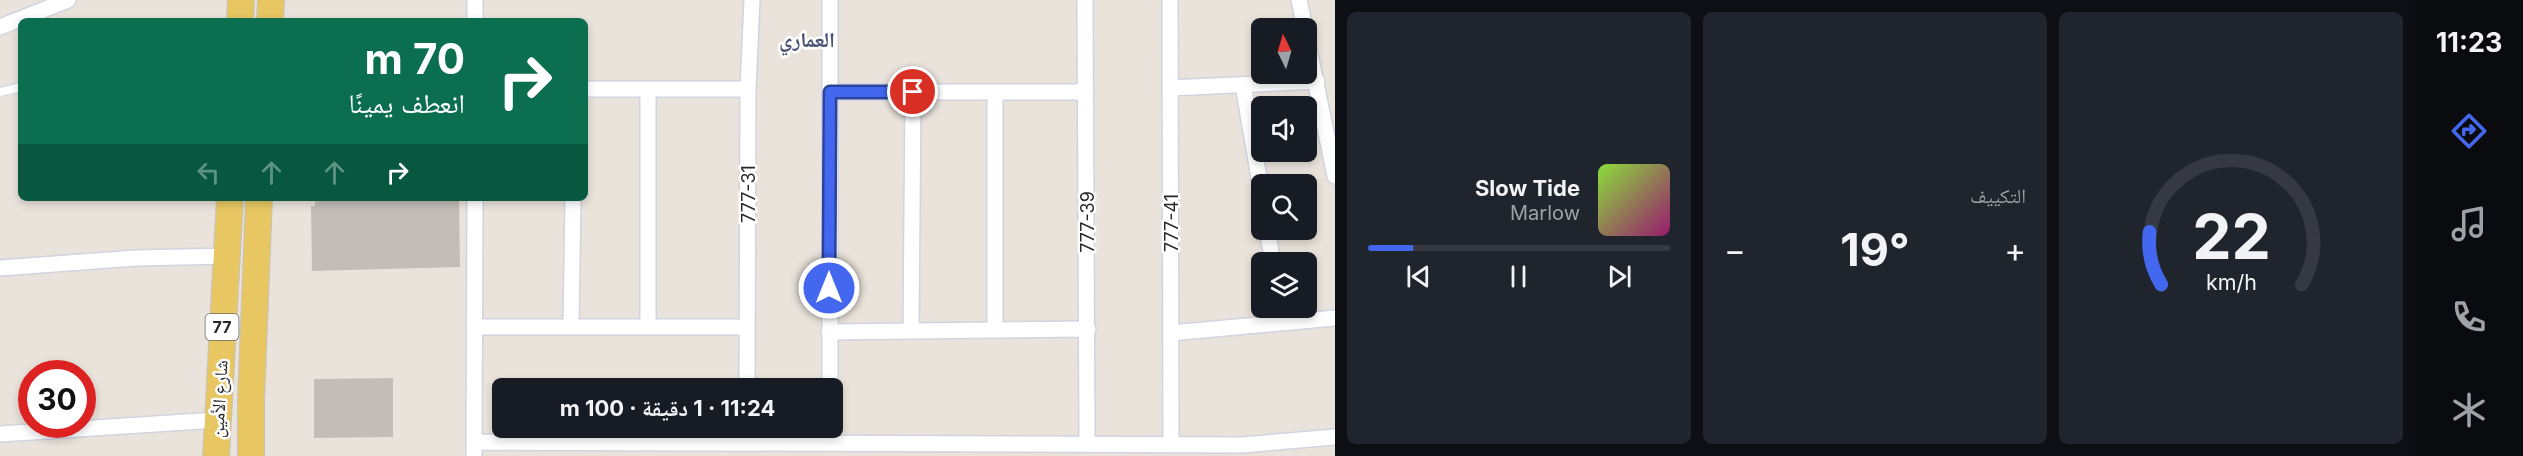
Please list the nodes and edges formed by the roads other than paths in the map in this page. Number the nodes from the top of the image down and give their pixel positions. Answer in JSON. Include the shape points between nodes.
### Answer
{"nodes":[{"id":1,"x":68,"y":0,"type":"edge"},
{"id":2,"x":241,"y":0,"type":"edge"},
{"id":3,"x":271,"y":0,"type":"edge"},
{"id":4,"x":475,"y":0,"type":"edge"},
{"id":5,"x":752,"y":0,"type":"edge"},
{"id":6,"x":830,"y":0,"type":"edge"},
{"id":7,"x":1086,"y":0,"type":"edge"},
{"id":8,"x":1170,"y":0,"type":"edge"},
{"id":9,"x":1299,"y":0,"type":"edge"},
{"id":10,"x":23,"y":18,"type":"edge"},
{"id":11,"x":240,"y":18,"type":"edge"},
{"id":12,"x":270,"y":18,"type":"edge"},
{"id":13,"x":475,"y":18,"type":"edge"},
{"id":14,"x":1303,"y":18,"type":"edge"},
{"id":15,"x":18,"y":20,"type":"edge"},
{"id":16,"x":0,"y":27,"type":"edge"},
{"id":17,"x":1317,"y":81,"type":"edge"},
{"id":18,"x":1262,"y":84,"type":"edge"},
{"id":19,"x":1243,"y":85,"type":"junction"},
{"id":20,"x":18,"y":88,"type":"edge"},
{"id":21,"x":1170,"y":88,"type":"junction"},
{"id":22,"x":588,"y":89,"type":"edge"},
{"id":23,"x":648,"y":89,"type":"junction"},
{"id":24,"x":748,"y":89,"type":"junction"},
{"id":25,"x":0,"y":92,"type":"edge"},
{"id":26,"x":830,"y":92,"type":"junction"},
{"id":27,"x":913,"y":92,"type":"junction"},
{"id":28,"x":995,"y":92,"type":"junction"},
{"id":29,"x":1086,"y":92,"type":"junction"},
{"id":30,"x":1258,"y":174,"type":"edge"},
{"id":31,"x":1335,"y":176,"type":"edge"},
{"id":32,"x":230,"y":201,"type":"edge"},
{"id":33,"x":259,"y":201,"type":"edge"},
{"id":34,"x":475,"y":201,"type":"edge"},
{"id":35,"x":573,"y":201,"type":"edge"},
{"id":36,"x":226,"y":256,"type":"junction"},
{"id":37,"x":0,"y":268,"type":"edge"},
{"id":38,"x":1282,"y":318,"type":"edge"},
{"id":39,"x":1335,"y":318,"type":"edge"},
{"id":40,"x":1283,"y":323,"type":"junction"},
{"id":41,"x":474,"y":327,"type":"junction"},
{"id":42,"x":571,"y":327,"type":"junction"},
{"id":43,"x":648,"y":327,"type":"junction"},
{"id":44,"x":747,"y":327,"type":"junction"},
{"id":45,"x":1088,"y":329,"type":"junction"},
{"id":46,"x":995,"y":330,"type":"junction"},
{"id":47,"x":911,"y":331,"type":"junction"},
{"id":48,"x":829,"y":332,"type":"junction"},
{"id":49,"x":1171,"y":333,"type":"junction"},
{"id":50,"x":747,"y":378,"type":"edge"},
{"id":51,"x":830,"y":378,"type":"edge"},
{"id":52,"x":217,"y":420,"type":"junction"},
{"id":53,"x":0,"y":434,"type":"edge"},
{"id":54,"x":843,"y":435,"type":"edge"},
{"id":55,"x":1335,"y":437,"type":"edge"},
{"id":56,"x":748,"y":438,"type":"edge"},
{"id":57,"x":826,"y":438,"type":"edge"},
{"id":58,"x":748,"y":443,"type":"junction"},
{"id":59,"x":1087,"y":443,"type":"junction"},
{"id":60,"x":1171,"y":445,"type":"junction"},
{"id":61,"x":475,"y":449,"type":"edge"},
{"id":62,"x":586,"y":450,"type":"edge"},
{"id":63,"x":694,"y":450,"type":"edge"},
{"id":64,"x":807,"y":450,"type":"edge"},
{"id":65,"x":1137,"y":451,"type":"edge"},
{"id":66,"x":1242,"y":451,"type":"edge"},
{"id":67,"x":216,"y":456,"type":"edge"},
{"id":68,"x":251,"y":456,"type":"edge"}],
"edges":[{"from":1,"to":10,"type":"street"},
{"from":2,"to":11,"type":"main road"},
{"from":3,"to":12,"type":"main road"},
{"from":4,"to":13,"type":"street"},
{"from":5,"to":24,"type":"street","name":"777-31"},
{"from":6,"to":26,"type":"street"},
{"from":7,"to":29,"type":"street","name":"777-39"},
{"from":8,"to":21,"type":"street","name":"777-41"},
{"from":9,"to":14,"type":"street"},
{"from":15,"to":16,"type":"street"},
{"from":17,"to":31,"type":"street"},
{"from":18,"to":19,"type":"street"},
{"from":19,"to":21,"type":"street"},
{"from":19,"to":30,"type":"street"},
{"from":20,"to":25,"type":"lane"},
{"from":21,"to":49,"type":"street","name":"777-41"},
{"from":22,"to":23,"type":"street"},
{"from":23,"to":24,"type":"street"},
{"from":23,"to":43,"type":"street"},
{"from":24,"to":44,"type":"street","name":"777-31"},
{"from":26,"to":27,"type":"street"},
{"from":26,"to":48,"type":"street"},
{"from":27,"to":28,"type":"street"},
{"from":27,"to":47,"type":"street"},
{"from":28,"to":29,"type":"street"},
{"from":28,"to":46,"type":"street"},
{"from":29,"to":45,"type":"street","name":"777-39"},
{"from":32,"to":36,"type":"main road","name":"شارع الأمين","number":"77"},
{"from":33,"to":68,"type":"main road","name":"شارع الأمين","number":"77"},
{"from":34,"to":41,"type":"street"},
{"from":35,"to":42,"type":"street"},
{"from":36,"to":37,"type":"street"},
{"from":36,"to":52,"type":"main road","name":"شارع الأمين","number":"77"},
{"from":38,"to":40,"type":"street"},
{"from":39,"to":40,"type":"street"},
{"from":40,"to":49,"type":"street"},
{"from":41,"to":42,"type":"street"},
{"from":41,"to":61,"type":"street"},
{"from":42,"to":43,"type":"street"},
{"from":43,"to":44,"type":"street"},
{"from":44,"to":50,"type":"street","name":"777-31"},
{"from":45,"to":46,"type":"street"},
{"from":45,"to":59,"type":"street","name":"777-39"},
{"from":46,"to":47,"type":"street"},
{"from":47,"to":48,"type":"street"},
{"from":48,"to":51,"type":"street"},
{"from":49,"to":60,"type":"street","name":"777-41"},
{"from":52,"to":53,"type":"street"},
{"from":52,"to":67,"type":"main road","name":"شارع الأمين","number":"77"},
{"from":54,"to":59,"type":"street"},
{"from":55,"to":66,"type":"street"},
{"from":56,"to":58,"type":"street"},
{"from":57,"to":64,"type":"street"},
{"from":58,"to":63,"type":"street"},
{"from":58,"to":64,"type":"street"},
{"from":59,"to":65,"type":"street"},
{"from":60,"to":65,"type":"street"},
{"from":60,"to":66,"type":"street"},
{"from":61,"to":62,"type":"street"},
{"from":62,"to":63,"type":"street"}]}
